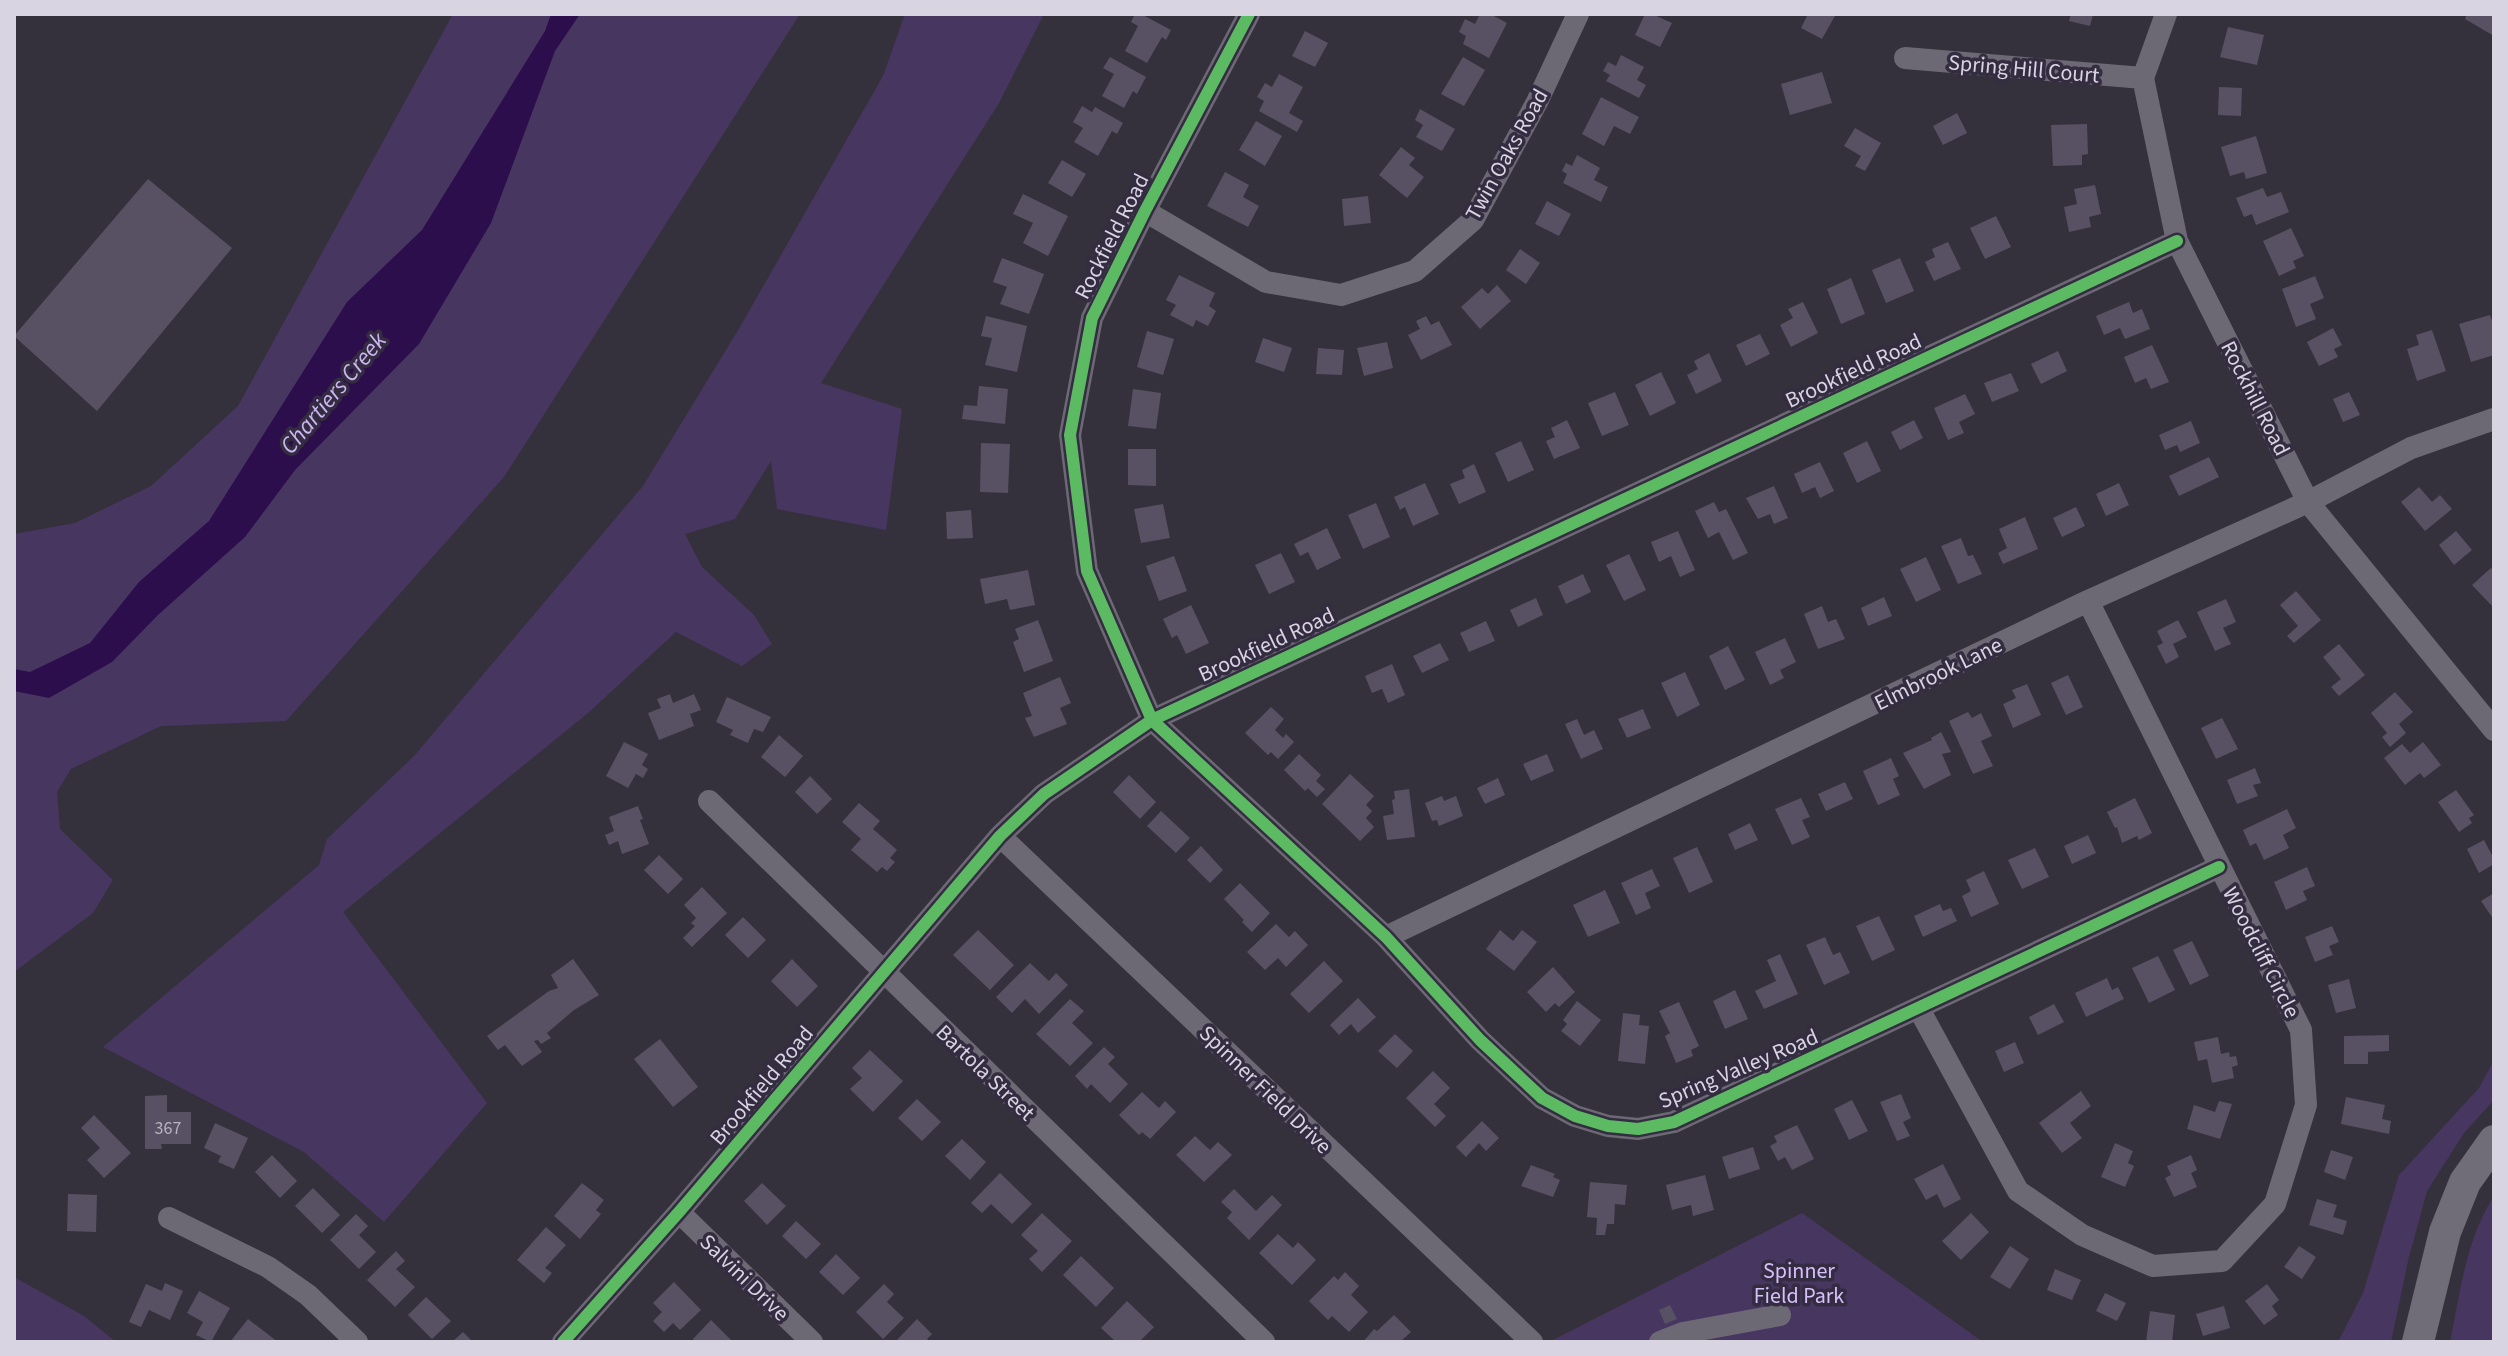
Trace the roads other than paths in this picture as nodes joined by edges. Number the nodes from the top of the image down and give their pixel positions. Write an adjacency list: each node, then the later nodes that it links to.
1 (1249, 14): 6 (street, Rockfield Road)
2 (1578, 14): 6 (street, Twin Oaks Road)
3 (2166, 14): 5 (street)
4 (1905, 58): 5 (street, Spring Hill Court)
5 (2143, 78): 7 (street, Rockhill Road)
6 (1145, 211): 11 (street, Rockfield Road)
7 (2177, 241): 9 (street, Rockhill Road); 11 (street, Brookfield Road)
8 (2494, 419): 9 (street, Elmbrook Lane)
9 (2308, 502): 10 (street, Elmbrook Lane); 12 (street, Rockhill Road)
10 (2088, 601): 15 (street, Woodcliff Circle); 16 (street, Elmbrook Lane)
11 (1152, 720): 14 (street, Brookfield Road); 16 (street, Spring Valley Road)
12 (2494, 730)
13 (709, 801): 17 (street, Bartola Street)
14 (1000, 836): 17 (street, Brookfield Road); 27 (street, Spinner Field Drive)
15 (2219, 867): 18 (street, Spring Valley Road); 18 (street, Woodcliff Circle)
16 (1386, 937): 18 (street, Spring Valley Road)
17 (884, 972): 20 (street, Brookfield Road); 26 (street, Bartola Street)
18 (1919, 1009)
19 (2494, 1141): 29 (main road)
20 (679, 1212): 24 (street, Brookfield Road); 25 (street, Salvini Drive)
21 (169, 1218): 23 (street)
22 (1780, 1315): 28 (street)
23 (357, 1342)
24 (563, 1342)
25 (812, 1342)
26 (1264, 1342)
27 (1532, 1342)
28 (1660, 1342)
29 (2418, 1342)

